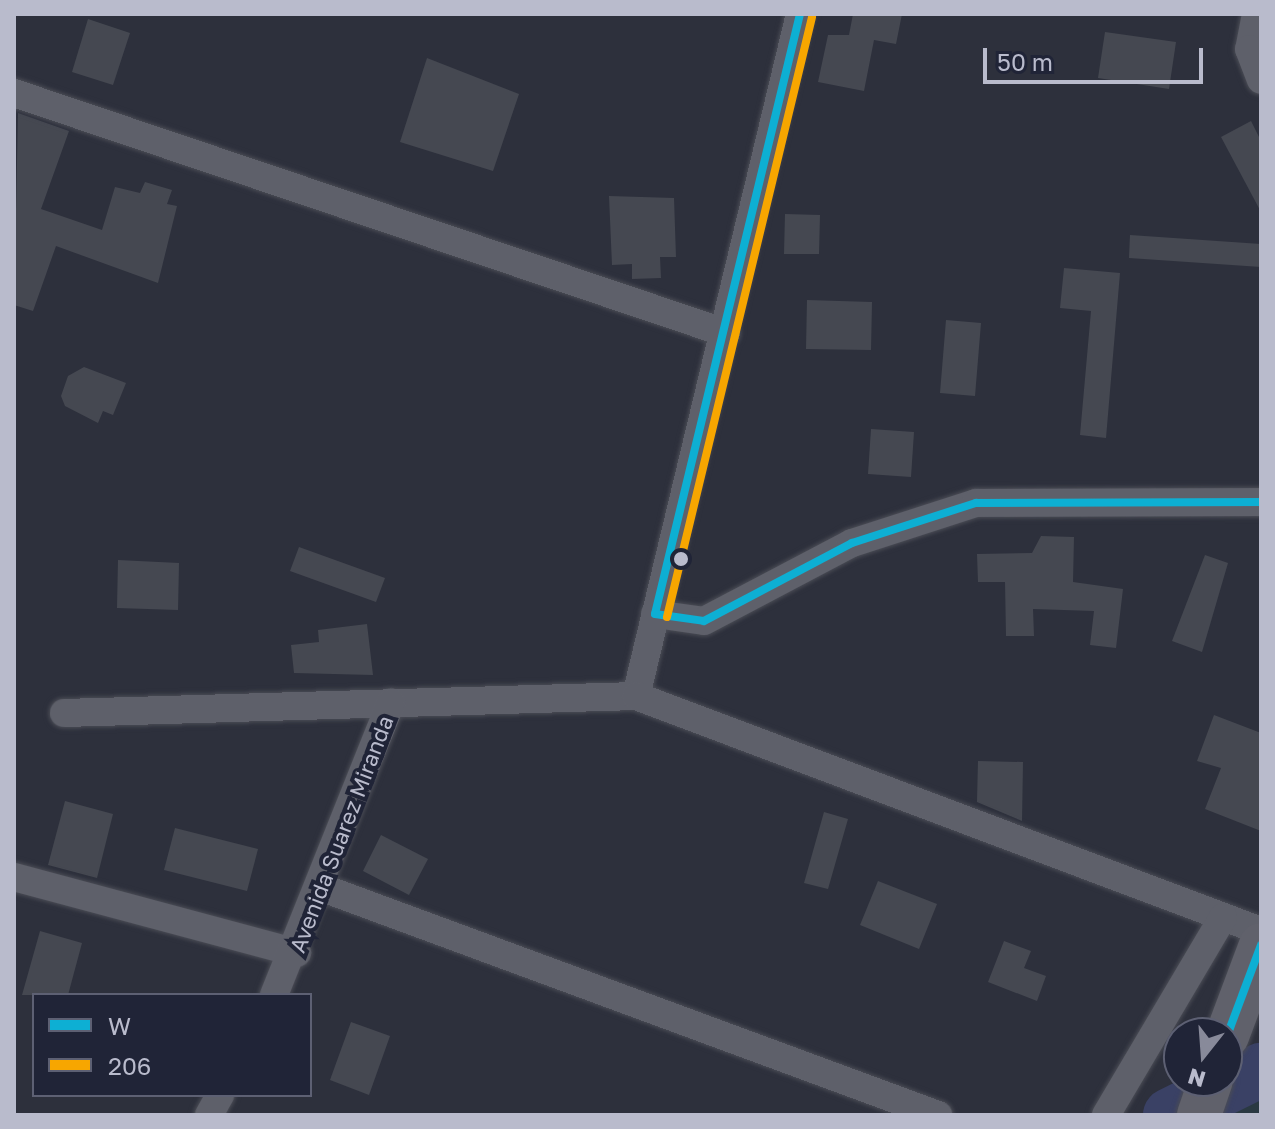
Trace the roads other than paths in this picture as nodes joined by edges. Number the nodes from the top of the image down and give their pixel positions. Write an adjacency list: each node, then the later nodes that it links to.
1 (800, 14): 5 (street)
2 (1256, 14): 3 (street)
3 (1261, 80)
4 (14, 93): 5 (street)
5 (726, 333): 7 (street)
6 (1261, 502): 7 (street)
7 (655, 614): 8 (street)
8 (636, 696): 9 (street, Avenida Suarez Miranda); 13 (street)
9 (391, 703): 10 (street); 12 (street, Avenida Suarez Miranda)
10 (64, 713)
11 (14, 877): 16 (street)
12 (320, 887): 16 (street, Avenida Suarez Miranda); 21 (street)
13 (1223, 917): 14 (street); 22 (street)
14 (1261, 931)
15 (1261, 945): 18 (main road)
16 (297, 953): 17 (street, Avenida Suarez Miranda)
17 (275, 993)
18 (1234, 1017)
19 (219, 1097): 20 (street)
20 (209, 1115)
21 (938, 1115)
22 (1106, 1115)

